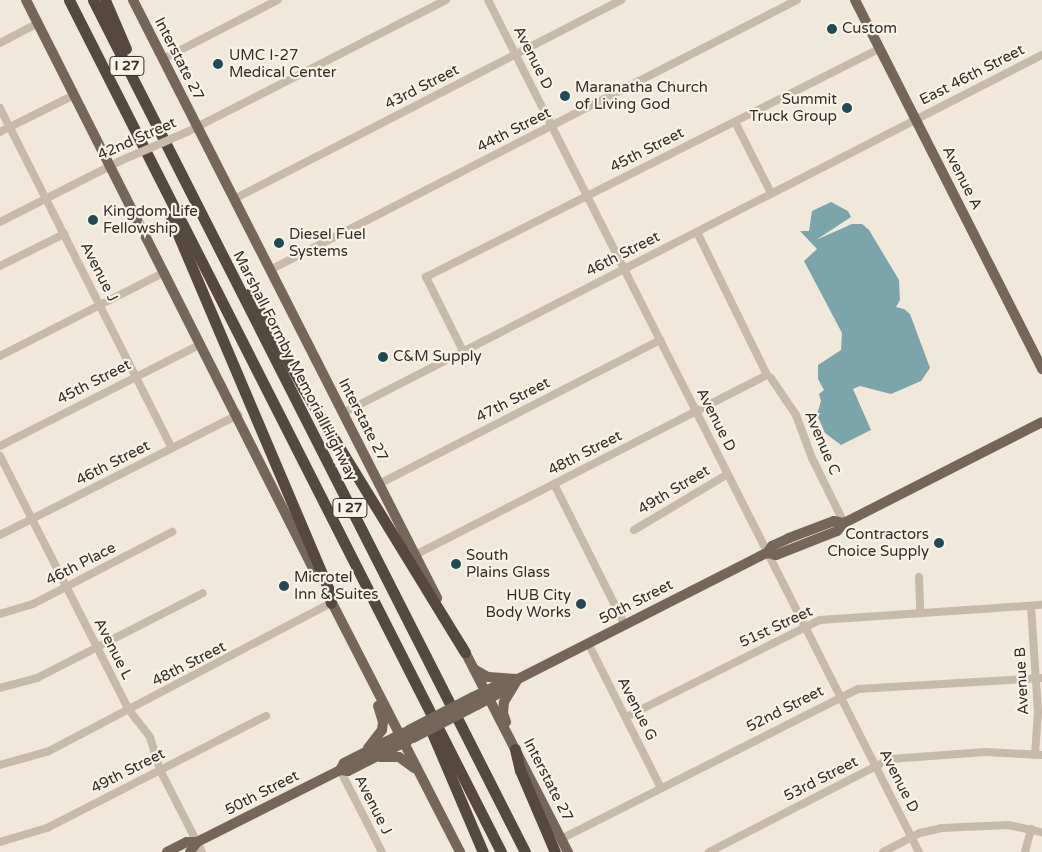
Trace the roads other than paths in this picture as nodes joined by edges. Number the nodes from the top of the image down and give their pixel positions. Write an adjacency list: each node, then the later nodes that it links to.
1 (26, 0): 13 (main road)
2 (65, 0): 15 (highway)
3 (69, 0): 15 (highway, I 27)
4 (93, 0): 28 (highway, Marshall Formby Memorial Highway / I 27)
5 (105, 0): 28 (highway)
6 (133, 0): 19 (main road, Interstate 27)
7 (278, 0): 19 (street)
8 (446, 0): 26 (street, 42nd Street)
9 (488, 0): 17 (street, Avenue D)
10 (622, 0): 17 (street, 43rd Street)
11 (797, 0): 24 (street, 44th Street)
12 (855, 0): 16 (main road, Avenue A)
13 (38, 23): 14 (street); 20 (main road)
14 (0, 43)
15 (93, 48): 31 (highway, I 27)
16 (880, 49): 22 (main road, Avenue A); 23 (street, 45th Street)
17 (516, 55): 24 (street, Avenue D); 35 (street, 43rd Street)
18 (1042, 55): 22 (street, East 46th Street)
19 (163, 59): 26 (main road, Interstate 27)
20 (74, 94): 25 (street); 30 (main road)
21 (0, 108): 25 (street, Avenue J)
22 (916, 121): 32 (street, 46th Street); 48 (main road, Avenue A)
23 (735, 122): 32 (street); 33 (street, 45th Street)
24 (552, 126): 33 (street, Avenue D); 41 (street, 44th Street)
25 (10, 127): 27 (street); 34 (street, Avenue J)
26 (197, 127): 30 (street, 42nd Street, bridge); 35 (main road, Interstate 27)
27 (0, 132)
28 (160, 132): 29 (highway, Marshall Formby Memorial Highway / I 27)
29 (176, 163): 81 (highway); 115 (highway, Marshall Formby Memorial Highway / I 27)
30 (115, 164): 34 (street, 42nd Street); 42 (main road)
31 (155, 172): 71 (highway); 78 (highway, I 27)
32 (772, 194): 37 (street, 46th Street)
33 (587, 196): 40 (street, Avenue D); 46 (street, 45th Street)
34 (46, 198): 36 (street, 42nd Street); 38 (street, Avenue J)
35 (234, 198): 41 (main road, Interstate 27)
36 (0, 222)
37 (697, 232): 40 (street, 46th Street); 49 (street, Avenue C)
38 (64, 234): 39 (street); 43 (street, Avenue J)
39 (0, 266)
40 (623, 269): 44 (street, Avenue D); 46 (street, 46th Street)
41 (270, 270): 52 (main road, Interstate 27)
42 (165, 272): 43 (street); 45 (main road)
43 (100, 305): 47 (street); 50 (street, Avenue J)
44 (660, 340): 51 (street, Avenue D); 59 (street, 47th Street)
45 (201, 344): 50 (street, 45th Street); 53 (main road)
46 (464, 351): 52 (street, 46th Street)
47 (0, 356)
48 (1042, 369)
49 (769, 376): 51 (street, 48th Street); 62 (street, Avenue C)
50 (136, 377): 55 (street, 45th Street); 56 (street, Avenue J)
51 (696, 412): 58 (street, Avenue D); 60 (street, 48th Street)
52 (343, 413): 59 (main road, Interstate 27)
53 (238, 415): 56 (street, 46th Street); 71 (main road)
54 (1042, 422): 62 (main road, 50th Street)
55 (0, 446)
56 (172, 448): 61 (street, 46th Street)
57 (0, 456): 61 (street, Avenue L)
58 (728, 474): 63 (street, 49th Street); 66 (street, Avenue D)
59 (379, 484): 67 (main road, Interstate 27)
60 (554, 484): 67 (street, 48th Street); 76 (street)
61 (32, 519): 65 (street, 46th Street); 69 (street, Avenue L)
62 (844, 523): 66 (main road, 50th Street)
63 (634, 530)
64 (172, 532): 69 (street, 46th Place)
65 (0, 535)
66 (767, 553): 76 (main road, 50th Street); 77 (street, Avenue D)
67 (415, 555): 81 (main road, Interstate 27)
68 (919, 577): 74 (street)
69 (66, 587): 75 (street, 46th Place); 80 (street, Avenue L)
70 (203, 593): 80 (street)
71 (331, 603): 83 (main road); 89 (street, 48th Street)
72 (1042, 605): 73 (street, 51st Street)
73 (1032, 606): 74 (street, 51st Street); 84 (street, Avenue B)
74 (920, 612): 77 (street, 51st Street)
75 (0, 614)
76 (625, 625): 79 (main road, 50th Street)
77 (805, 626): 88 (street, Avenue D); 91 (street, 51st Street)
78 (394, 640): 113 (highway); 114 (highway, I 27)
79 (588, 643): 85 (main road, 50th Street); 91 (street, Avenue G)
80 (97, 648): 86 (street); 89 (street, Avenue L)
81 (465, 652): 82 (main road, Interstate 27)
82 (473, 668): 85 (main road); 87 (main road, Interstate 27)
83 (368, 676): 92 (main road); 95 (main road)
84 (1039, 678): 88 (street, 52nd Street); 94 (street, Avenue B)
85 (515, 681): 87 (main road, 50th Street); 93 (main road)
86 (0, 688)
87 (487, 695): 92 (main road, 50th Street, bridge); 93 (main road, Interstate 27)
88 (841, 696): 98 (street, Avenue D); 102 (street, 52nd Street)
89 (129, 710): 97 (street, 48th Street); 99 (street, Avenue L)
90 (266, 716): 99 (street, 49th Street)
91 (626, 717): 102 (street, Avenue G)
92 (406, 736): 95 (main road, 50th Street); 96 (main road, 50th Street); 101 (main road)
93 (514, 746): 106 (main road, Interstate 27); 116 (highway)
94 (1038, 755): 98 (street, 53rd Street)
95 (358, 756): 100 (main road, 50th Street)
96 (374, 758): 100 (main road, 50th Street); 101 (main road)
97 (0, 765)
98 (876, 766): 105 (street, Avenue D); 118 (street, 53rd Street)
99 (160, 770): 107 (street, 49th Street); 108 (street, Avenue L)
100 (340, 770): 108 (main road, 50th Street); 111 (street, Avenue J)
101 (420, 776): 112 (main road)
102 (661, 788): 106 (street, 52nd Street)
103 (1031, 829): 104 (street); 105 (street); 121 (street)
104 (1042, 832)
105 (912, 837): 119 (street); 120 (street, Avenue D)
106 (561, 839): 117 (main road, Interstate 27)
107 (0, 842)
108 (200, 847): 109 (main road, 50th Street); 110 (main road, 50th Street)
109 (167, 852)
110 (190, 852)
111 (382, 852)
112 (460, 852)
113 (483, 852)
114 (501, 852)
115 (525, 852)
116 (555, 852)
117 (568, 852)
118 (709, 852)
119 (883, 852)
120 (919, 852)
121 (1025, 852)

